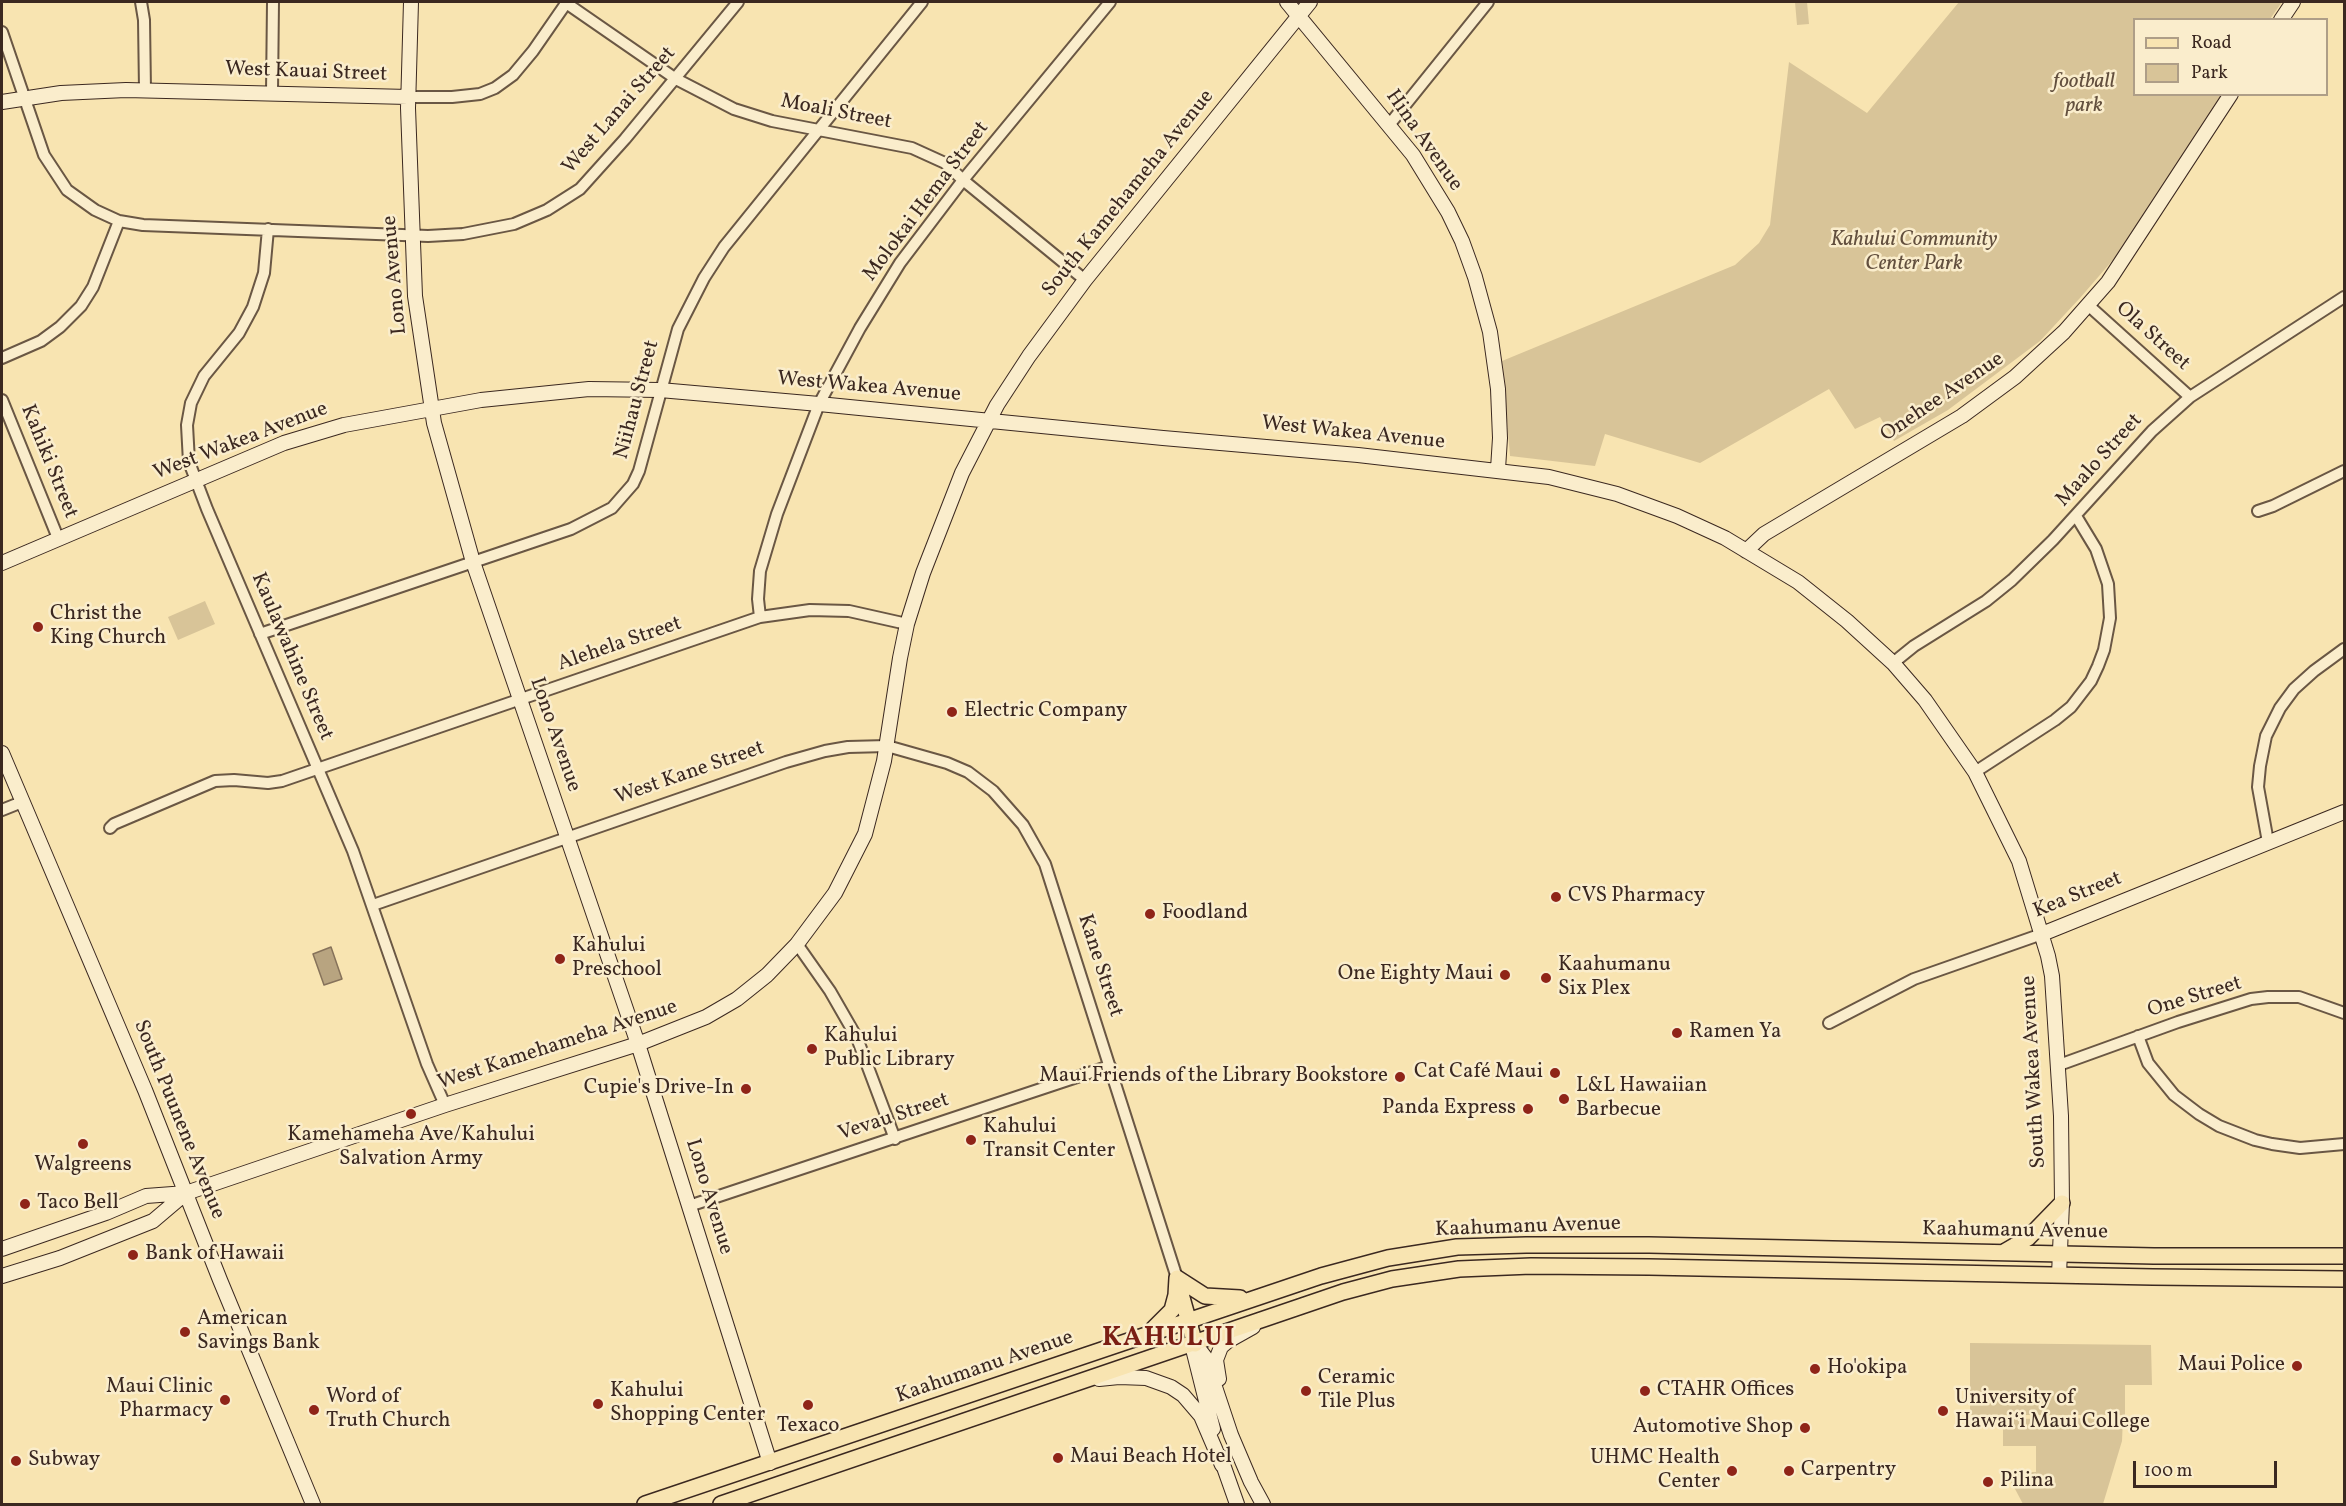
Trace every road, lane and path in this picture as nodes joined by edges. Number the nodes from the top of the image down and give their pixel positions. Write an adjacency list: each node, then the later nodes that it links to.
1 (141, 2): 16 (street)
2 (273, 2): 17 (street)
3 (411, 2): 19 (street, Lono Avenue)
4 (566, 2): 15 (street, Moali Street); 19 (street, West Kauai Street)
5 (738, 2): 15 (street, West Lanai Street)
6 (922, 2): 23 (street, Niihau Street)
7 (1110, 2): 24 (street, Molokai Hema Street)
8 (1287, 2): 12 (street, Hina Avenue)
9 (1310, 2): 12 (street, South Kamehameha Avenue)
10 (1488, 2): 22 (street)
11 (2293, 2): 13 (street)
12 (1298, 16): 22 (street, Hina Avenue); 28 (street, South Kamehameha Avenue)
13 (2282, 18)
14 (2, 32): 20 (street, West Lanai Street)
15 (676, 79): 23 (street, Moali Street); 27 (street, West Lanai Street)
16 (145, 90): 17 (street, West Kauai Street); 20 (street, West Kauai Street)
17 (272, 92): 19 (street, West Kauai Street)
18 (2230, 96): 30 (street, Onehee Avenue)
19 (408, 97): 27 (street, Lono Avenue)
20 (24, 98): 21 (street, West Kauai Street); 25 (street, West Lanai Street)
21 (2, 102)
22 (1389, 125): 38 (street, Hina Avenue)
23 (819, 129): 24 (street, Moali Street); 32 (street, Niihau Street)
24 (963, 180): 28 (street, Moali Street); 35 (street, Molokai Hema Street)
25 (119, 221): 26 (street, West Lanai Street); 31 (street)
26 (268, 229): 27 (street, West Lanai Street); 40 (street, Kaulawahine Street)
27 (412, 234): 36 (street, Lono Avenue)
28 (1085, 280): 37 (street, South Kamehameha Avenue)
29 (2344, 297): 33 (street, Maalo Street)
30 (2088, 305): 33 (street, Ola Street); 44 (street, Onehee Avenue)
31 (2, 358)
32 (660, 390): 35 (street, West Wakea Avenue); 36 (street, West Wakea Avenue); 45 (street, Niihau Street)
33 (2190, 397): 42 (street, Maalo Street)
34 (2, 400): 43 (street, Kahiki Street)
35 (819, 404): 37 (street, West Wakea Avenue); 47 (street, Molokai Hema Street)
36 (431, 408): 40 (street, West Wakea Avenue); 45 (street, Lono Avenue)
37 (990, 420): 38 (street, West Wakea Avenue); 48 (street, West Kamehameha Avenue)
38 (1498, 469): 44 (street, West Wakea Avenue)
39 (2344, 471): 41 (street)
40 (195, 480): 43 (street, West Wakea Avenue); 49 (street, Kaulawahine Street)
41 (2258, 511)
42 (2076, 516): 51 (street, Maalo Street); 56 (street)
43 (58, 538): 46 (street, West Wakea Avenue)
44 (1746, 551): 51 (street, South Wakea Avenue)
45 (473, 562): 49 (street, Niihau Street); 52 (street, Lono Avenue)
46 (2, 563)
47 (760, 616): 48 (street, Alehela Street); 52 (street, Alehela Street)
48 (908, 624): 53 (street, West Kamehameha Avenue)
49 (260, 634): 55 (street, Kaulawahine Street)
50 (2344, 649): 62 (street)
51 (1893, 663): 56 (street, South Wakea Avenue)
52 (520, 700): 55 (street, Alehela Street); 61 (street, Lono Avenue)
53 (887, 746): 61 (street, West Kane Street); 65 (street, West Kamehameha Avenue); 71 (street, Kane Street)
54 (2, 753): 57 (street, South Puunene Avenue)
55 (317, 769): 60 (street, Alehela Street); 63 (street, Kaulawahine Street)
56 (1975, 772): 64 (street, South Wakea Avenue)
57 (22, 802): 58 (street); 75 (street, South Puunene Avenue)
58 (2, 810)
59 (2344, 812): 62 (street, Kea Street)
60 (110, 828)
61 (567, 837): 63 (street, West Kane Street); 69 (street, Lono Avenue)
62 (2268, 842): 64 (street, Kea Street)
63 (373, 904): 72 (street, Kaulawahine Street)
64 (2042, 934): 67 (street, Kea Street); 70 (street, South Wakea Avenue)
65 (797, 944): 69 (street, West Kamehameha Avenue); 73 (street)
66 (2344, 1011): 68 (street, One Street)
67 (1829, 1023)
68 (2138, 1036): 70 (street, One Street); 74 (street)
69 (638, 1044): 72 (street, West Kamehameha Avenue); 77 (street, Lono Avenue)
70 (2059, 1065): 76 (street, South Wakea Avenue)
71 (1110, 1066): 73 (street, Vevau Street); 86 (street, Kane Street)
72 (445, 1105): 75 (street, West Kamehameha Avenue)
73 (895, 1138): 77 (street, Vevau Street)
74 (2344, 1144)
75 (186, 1193): 79 (street); 85 (street); 100 (street, South Puunene Avenue)
76 (2062, 1203): 80 (main road); 81 (street, South Wakea Avenue)
77 (689, 1206): 97 (street, Lono Avenue)
78 (1649, 1245): 80 (main road, Kaahumanu Avenue); 83 (main road); 88 (main road, Kaahumanu Avenue)
79 (2, 1249)
80 (2004, 1252): 81 (main road, Kaahumanu Avenue)
81 (2060, 1253): 82 (main road, Kaahumanu Avenue); 84 (street, South Wakea Avenue)
82 (2344, 1256)
83 (1649, 1267): 84 (main road, Kaahumanu Avenue); 90 (main road, Kaahumanu Avenue)
84 (2059, 1275): 87 (main road, Kaahumanu Avenue)
85 (2, 1276)
86 (1177, 1278): 88 (main road); 89 (main road); 91 (main road)
87 (2344, 1279)
88 (1255, 1298): 89 (main road, Kaahumanu Avenue)
89 (1189, 1320): 91 (main road, Kaahumanu Avenue); 92 (main road)
90 (1257, 1322): 92 (main road, Kaahumanu Avenue); 95 (street)
91 (1145, 1336): 94 (main road, Kaahumanu Avenue)
92 (1195, 1344): 93 (main road, Kaahumanu Avenue); 95 (street); 98 (street)
93 (1085, 1382): 96 (main road, Kaahumanu Avenue); 98 (street)
94 (974, 1394): 96 (main road); 97 (main road, Kaahumanu Avenue)
95 (1223, 1411): 104 (street)
96 (982, 1416): 99 (main road, Kaahumanu Avenue)
97 (770, 1463): 99 (main road); 101 (main road, Kaahumanu Avenue)
98 (1222, 1465): 103 (street)
99 (777, 1485): 102 (main road, Kaahumanu Avenue)
100 (313, 1504)
101 (645, 1504)
102 (721, 1504)
103 (1237, 1504)
104 (1263, 1504)

